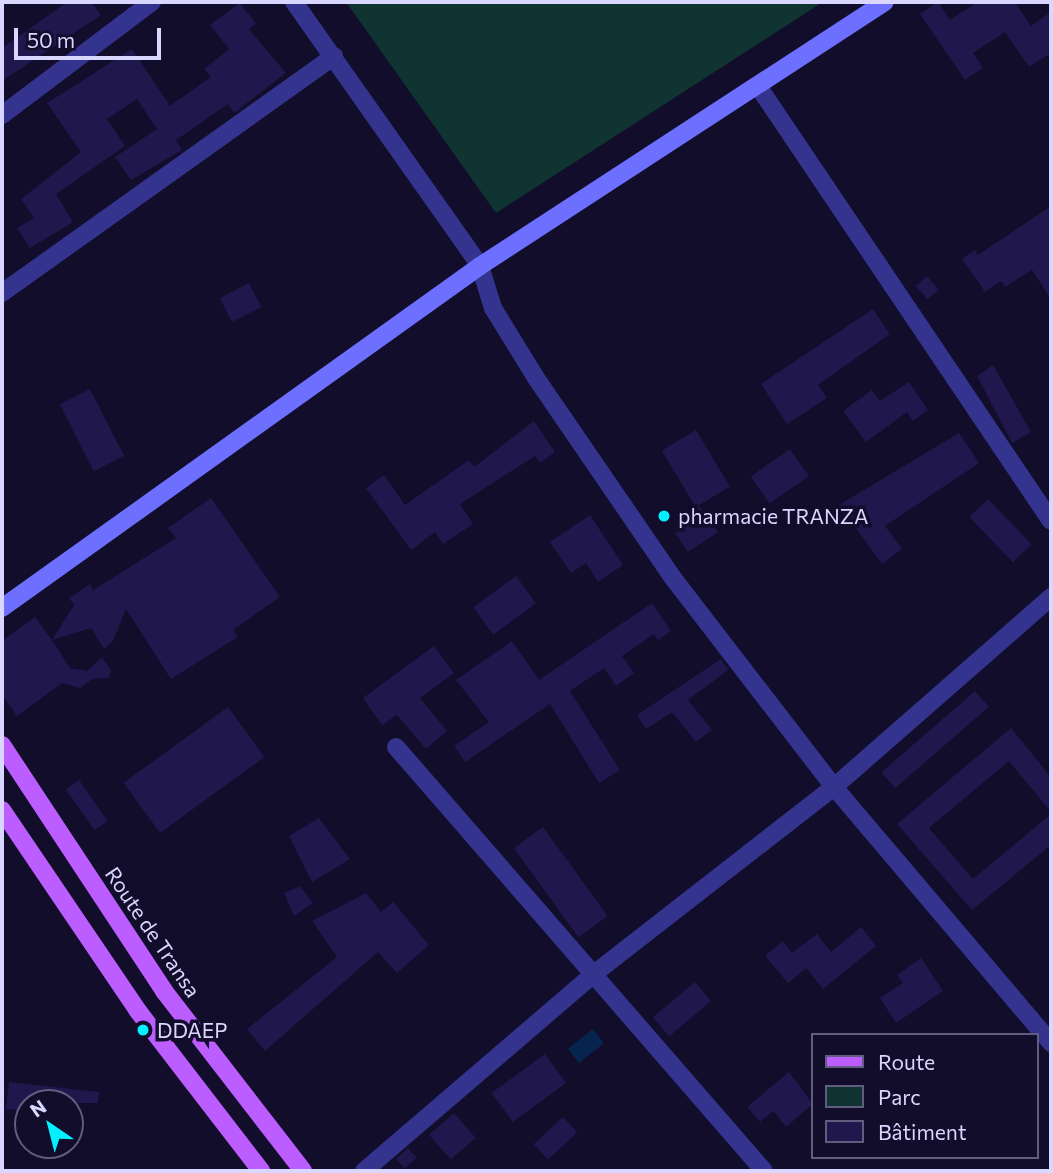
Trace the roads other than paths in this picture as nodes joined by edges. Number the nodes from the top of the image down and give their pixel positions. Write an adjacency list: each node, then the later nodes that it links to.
1 (152, 2): 6 (street)
2 (294, 2): 4 (street)
3 (885, 2): 5 (street)
4 (334, 56): 7 (street); 8 (street)
5 (758, 86): 7 (street); 9 (street)
6 (2, 115)
7 (480, 266): 11 (street); 14 (street)
8 (2, 293)
9 (1051, 521)
10 (1051, 597): 14 (street)
11 (2, 608)
12 (2, 745): 19 (main road, Route de Transa)
13 (397, 747): 16 (street)
14 (834, 787): 16 (street); 17 (street)
15 (2, 810): 18 (main road)
16 (595, 973): 20 (street); 21 (street)
17 (1051, 1043)
18 (261, 1171)
19 (303, 1171)
20 (364, 1171)
21 (764, 1171)

